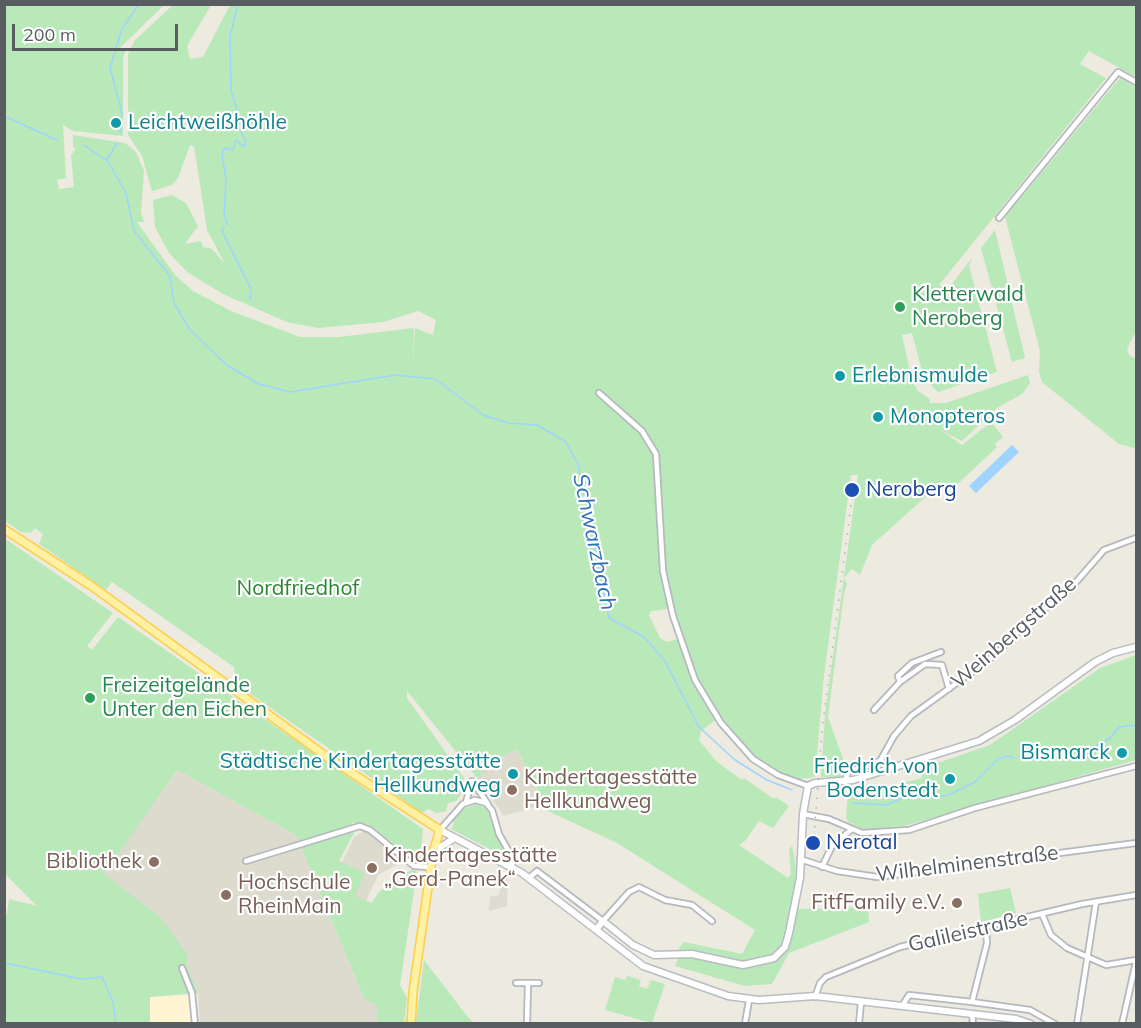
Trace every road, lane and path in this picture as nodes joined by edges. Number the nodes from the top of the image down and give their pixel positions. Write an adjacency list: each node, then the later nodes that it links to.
1 (1137, 82): 2 (street)
2 (999, 218)
3 (598, 393): 13 (street)
4 (4, 529): 18 (main road)
5 (1136, 539): 9 (street, Weinbergstraße)
6 (1137, 647): 12 (street)
7 (941, 652): 8 (street)
8 (900, 682): 9 (street); 10 (street)
9 (949, 689): 12 (street, Weinbergstraße)
10 (874, 710)
11 (1137, 766): 17 (street)
12 (845, 782): 13 (street)
13 (808, 786): 16 (street)
14 (466, 802): 15 (street); 15 (street); 18 (street)
15 (489, 806): 25 (street)
16 (803, 814): 17 (street); 22 (street)
17 (852, 829): 26 (street)
18 (440, 830): 19 (street); 21 (main road)
19 (456, 837): 21 (street); 25 (street)
20 (1137, 843): 26 (street, Wilhelminenstraße)
21 (433, 852): 24 (main road)
22 (800, 859): 26 (street, Wilhelminenstraße); 31 (street)
23 (246, 861): 24 (street)
24 (430, 867): 48 (main road)
25 (512, 867): 27 (street)
26 (822, 867)
27 (529, 878): 31 (street); 34 (street)
28 (1137, 895): 29 (street, Galileistraße)
29 (1095, 902): 30 (street, Galileistraße); 35 (street)
30 (1042, 914): 33 (street, Galileistraße); 35 (street)
31 (603, 921): 32 (street); 34 (street)
32 (712, 921)
33 (986, 928): 41 (street, Galileistraße); 44 (street)
34 (597, 930): 42 (street)
35 (1087, 957): 36 (street); 55 (street)
36 (1137, 961): 56 (street)
37 (182, 968): 47 (street)
38 (516, 983): 39 (street)
39 (528, 983): 40 (street); 49 (street)
40 (538, 983)
41 (815, 997): 42 (street); 43 (street)
42 (749, 1000): 50 (street)
43 (861, 1002): 45 (street); 51 (street)
44 (972, 1002): 45 (street); 54 (street)
45 (902, 1006): 46 (street)
46 (972, 1014): 52 (street); 53 (street)
47 (195, 1023)
48 (411, 1023)
49 (526, 1023)
50 (745, 1023)
51 (859, 1023)
52 (973, 1023)
53 (1031, 1023)
54 (1055, 1023)
55 (1077, 1023)
56 (1122, 1023)

